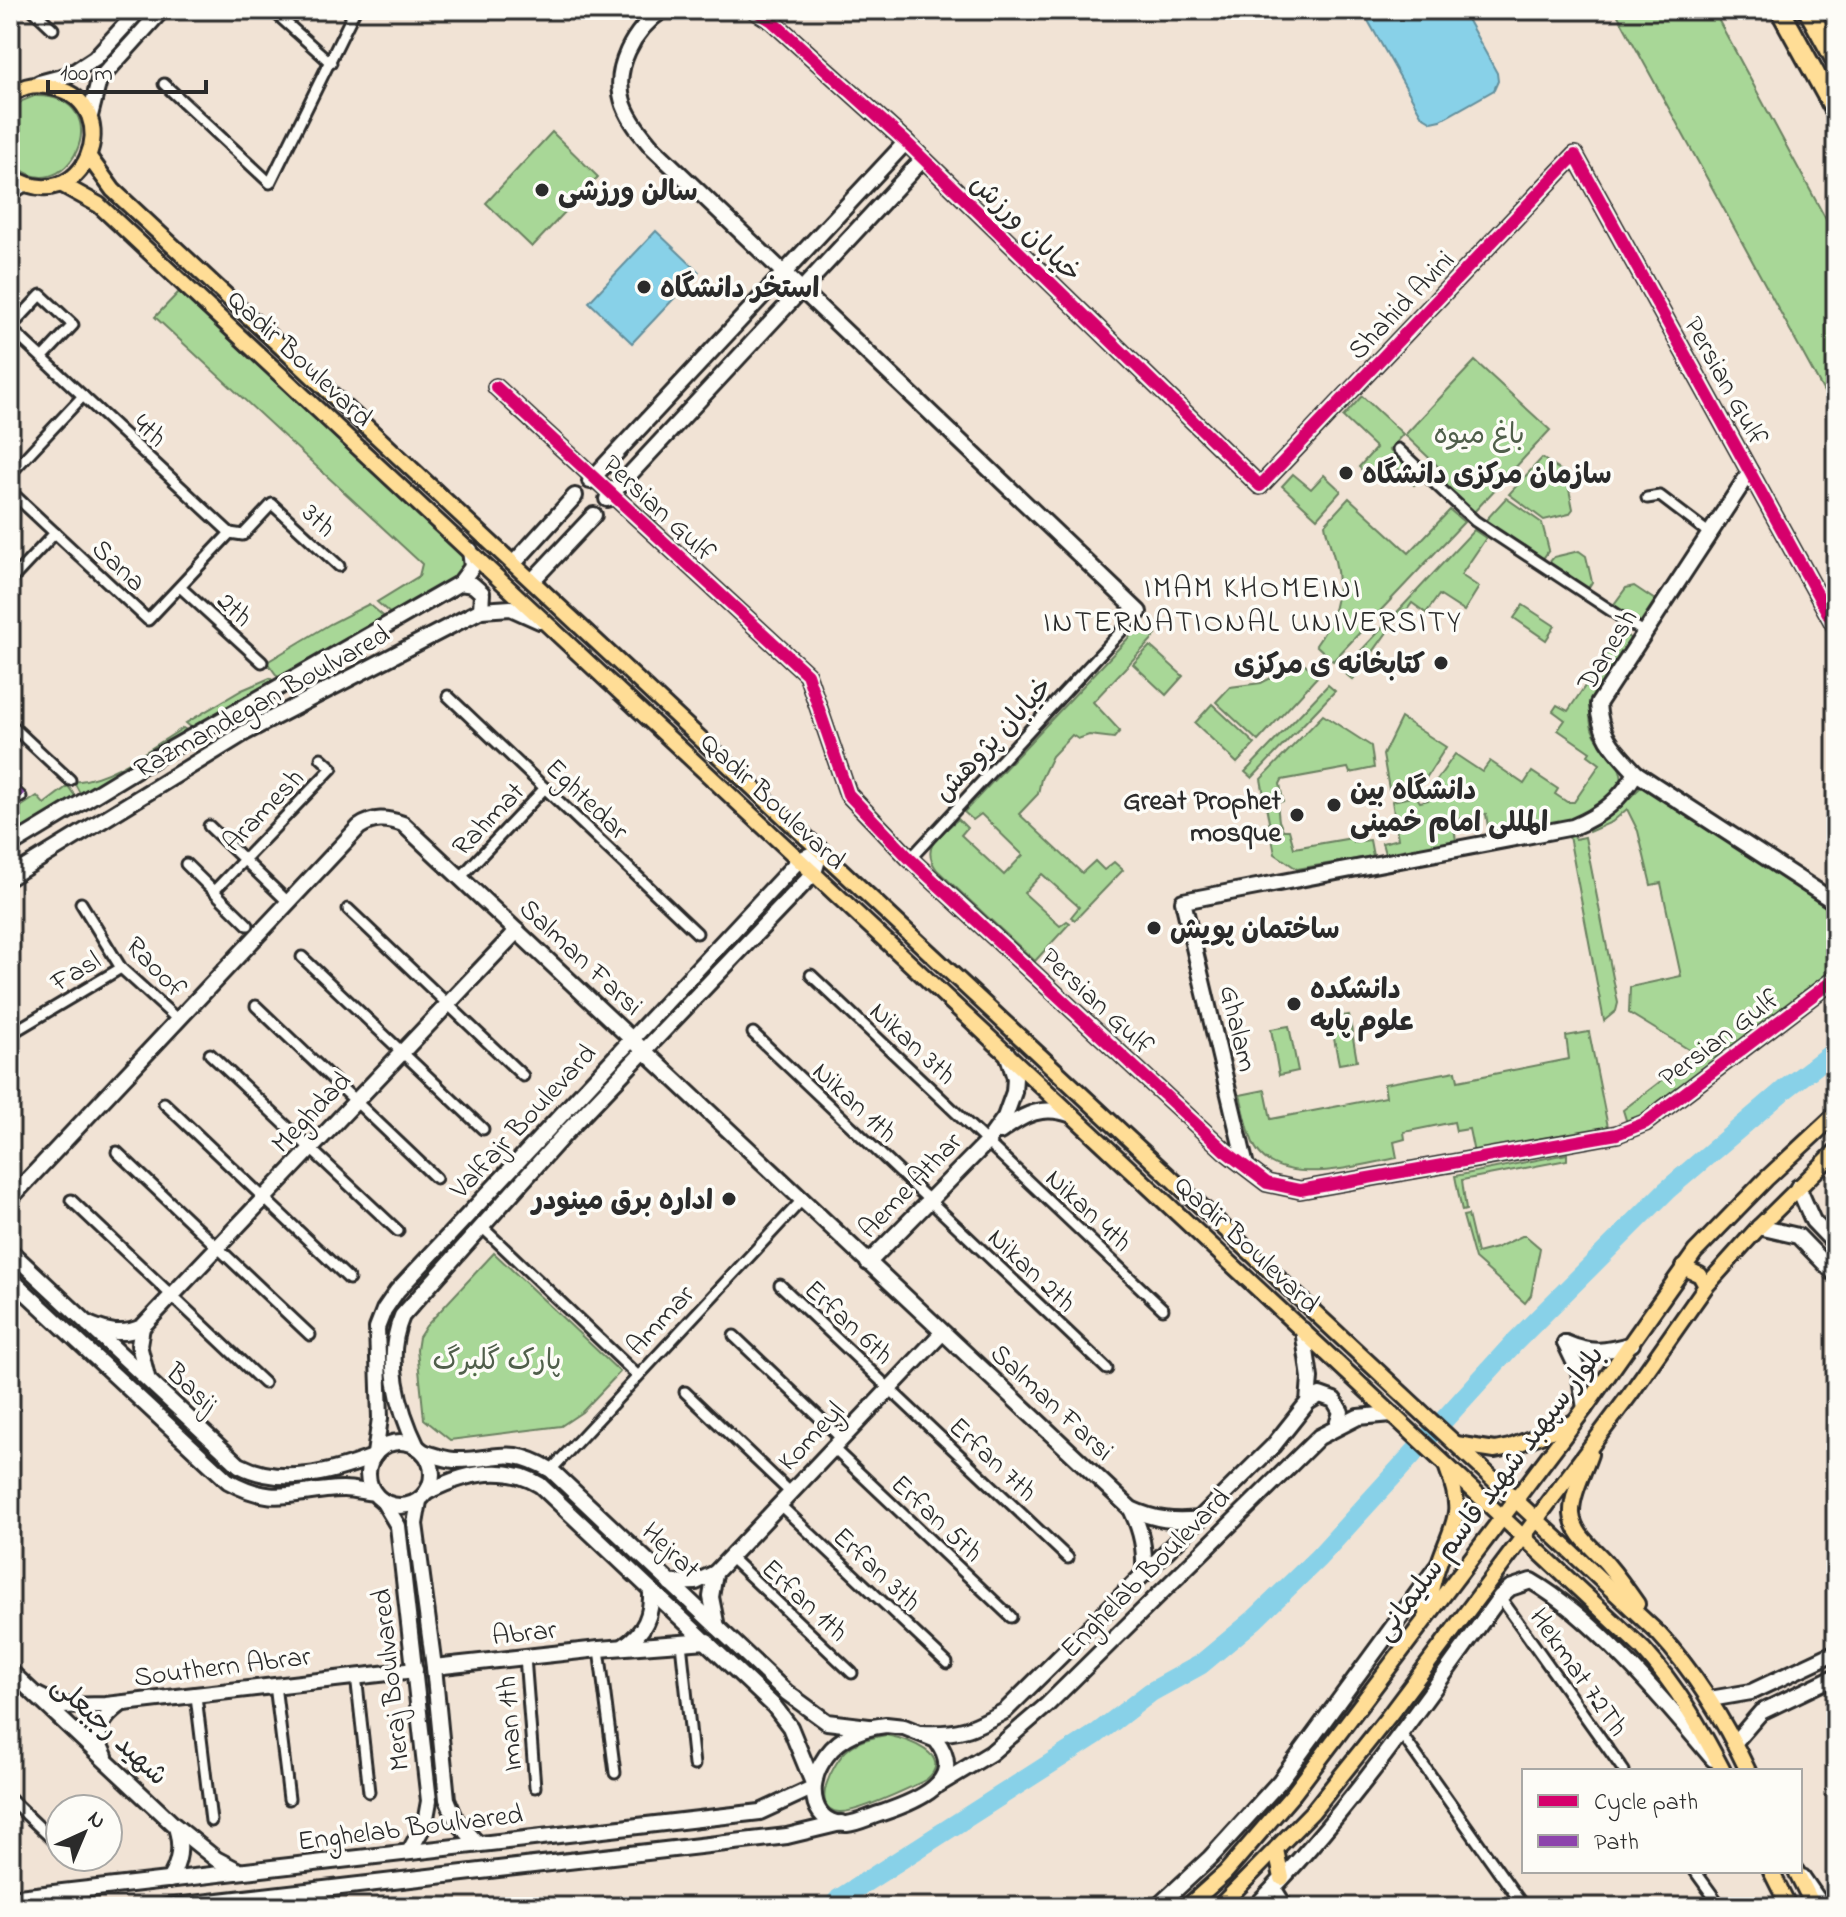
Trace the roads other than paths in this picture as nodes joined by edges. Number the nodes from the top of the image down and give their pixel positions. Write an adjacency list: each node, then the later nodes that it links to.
1 (33, 10): 10 (street)
2 (139, 10): 13 (street)
3 (162, 10): 17 (street)
4 (272, 10): 12 (street)
5 (355, 10): 12 (street)
6 (663, 10): 25 (street)
7 (754, 10): 18 (street, خیابان ورزش)
8 (1780, 10): 16 (highway)
9 (1808, 10): 11 (highway)
10 (53, 29)
11 (1836, 61)
12 (331, 63): 14 (street)
13 (39, 83): 15 (main road); 17 (main road)
14 (164, 84)
15 (13, 89)
16 (1836, 112)
17 (90, 116): 20 (main road)
18 (906, 142): 21 (street, خیابان ورزش); 25 (street)
19 (1575, 155): 33 (street, Persian Gulf); 36 (street, Shahid Avini)
20 (89, 157): 23 (main road); 27 (main road, Qadir Boulevard)
21 (923, 159): 26 (street); 36 (street, خیابان ورزش)
22 (17, 180): 23 (main road); 24 (street)
23 (61, 184): 28 (main road, Qadir Boulevard)
24 (10, 193)
25 (784, 273): 26 (street); 35 (street)
26 (802, 289): 39 (street); 54 (street)
27 (246, 314): 28 (street); 47 (main road, Qadir Boulevard)
28 (232, 329): 46 (main road, Qadir Boulevard)
29 (42, 358): 29 (street, 4th); 31 (street, 4th)
30 (496, 387): 35 (street, Persian Gulf)
31 (83, 396): 34 (street); 44 (street, 4th)
32 (1398, 449): 57 (street)
33 (1750, 472): 45 (street, Danesh); 56 (street, Persian Gulf)
34 (10, 474)
35 (592, 479): 39 (street, Persian Gulf)
36 (1260, 486)
37 (10, 491): 43 (street, Sana)
38 (575, 496): 47 (street)
39 (609, 497): 70 (street, Persian Gulf)
40 (1647, 498): 45 (street)
41 (272, 504): 44 (street, Sana); 48 (street, 3th)
42 (594, 515): 49 (street)
43 (55, 533): 50 (street); 52 (street, Sana)
44 (230, 533): 52 (street, Sana)
45 (1710, 534): 57 (street, Danesh)
46 (470, 550): 51 (street); 55 (main road, Qadir Boulevard)
47 (514, 563): 49 (main road, Qadir Boulevard)
48 (339, 566)
49 (533, 580): 69 (main road, Qadir Boulevard)
50 (10, 581)
51 (460, 583): 53 (street); 68 (street, Razmandegan Boulvared)
52 (180, 587): 58 (street, 2th)
53 (481, 610): 55 (street); 75 (street, Razmandegan Boulvared)
54 (1139, 612): 70 (street, خیابان پژوهش)
55 (546, 624): 72 (main road, Qadir Boulevard)
56 (1836, 628)
57 (1645, 633): 62 (street, Danesh)
58 (262, 662)
59 (448, 696): 65 (street, Eghtedar)
60 (10, 724): 63 (street)
61 (321, 758): 71 (street, Aramesh)
62 (1636, 773): 80 (street, Danesh); 109 (street, Ghalam)
63 (70, 780)
64 (10, 787): 66 (street)
65 (545, 788): 76 (street, Rahmat); 84 (street, Eghtedar)
66 (21, 797)
67 (209, 826): 71 (street)
68 (10, 846)
69 (821, 850): 72 (street); 74 (street); 156 (main road, Qadir Boulevard)
70 (910, 859): 109 (street, Persian Gulf)
71 (244, 860): 77 (street, Aramesh); 78 (street)
72 (799, 860): 74 (main road, Qadir Boulevard); 94 (street, Valfajr Boulevard)
73 (186, 864): 77 (street)
74 (814, 873): 96 (street, Valfajr Boulevard); 97 (main road, Qadir Boulevard)
75 (10, 877)
76 (460, 878): 78 (street, Salman Farsi); 83 (street, Salman Farsi)
77 (214, 891): 82 (street)
78 (288, 902): 91 (street, Salman Farsi)
79 (81, 903): 86 (street, Raoof)
80 (1836, 903)
81 (348, 909): 89 (street)
82 (248, 925)
83 (517, 931): 89 (street, Meghdad); 94 (street, Salman Farsi)
84 (697, 933)
85 (302, 957): 95 (street)
86 (121, 968): 91 (street, Raoof); 93 (street, Fasl)
87 (811, 975): 105 (street, Nikan 3th)
88 (1836, 978): 109 (street, Persian Gulf)
89 (448, 1004): 95 (street, Meghdad); 99 (street)
90 (256, 1006): 100 (street)
91 (177, 1019): 113 (street, Salman Farsi)
92 (753, 1033): 116 (street, Nikan 1th)
93 (10, 1034)
94 (633, 1039): 96 (street, Salman Farsi); 158 (street, Valfajr Boulevard)
95 (402, 1052): 100 (street, Meghdad); 104 (street)
96 (645, 1052): 115 (street, Salman Farsi); 118 (street, Valfajr Boulevard)
97 (1007, 1053): 103 (main road, Qadir Boulevard); 105 (street, Aeme Athar)
98 (210, 1054): 106 (street)
99 (523, 1076)
100 (356, 1101): 106 (street, Meghdad); 110 (street)
101 (164, 1103): 112 (street)
102 (1836, 1114): 121 (main road, بلوار سپهبد شهید قاسم سلیمانی)
103 (1073, 1115): 105 (street, Aeme Athar); 138 (main road, Qadir Boulevard)
104 (483, 1129)
105 (987, 1142): 116 (street, Aeme Athar); 135 (street, Nikan 4th)
106 (310, 1149): 112 (street, Meghdad); 120 (street)
107 (1836, 1151): 111 (main road, بلوار سپهبد شهید قاسم سلیمانی)
108 (117, 1152): 124 (street)
109 (1246, 1166)
110 (436, 1178)
111 (1798, 1187): 117 (street); 119 (main road, بلوار سپهبد شهید قاسم سلیمانی)
112 (264, 1197): 124 (street, Meghdad); 131 (street)
113 (10, 1199)
114 (71, 1200): 134 (street)
115 (802, 1200): 127 (street, Salman Farsi); 144 (street, Ammar)
116 (929, 1200): 127 (street, Aeme Athar); 143 (street, Nikan 2th)
117 (1813, 1221): 122 (street); 123 (street)
118 (482, 1227): 144 (street); 157 (street, Valfajr Boulevard)
119 (1759, 1227): 122 (street); 126 (main road, بلوار سپهبد شهید قاسم سلیمانی)
120 (398, 1231)
121 (1711, 1235): 126 (main road); 128 (main road, بلوار سپهبد شهید قاسم سلیمانی)
122 (1798, 1236): 129 (street)
123 (1836, 1245)
124 (217, 1247): 134 (street, Meghdad); 140 (street)
125 (10, 1251): 136 (street, Basij)
126 (1732, 1256): 133 (main road, بلوار سپهبد شهید قاسم سلیمانی)
127 (868, 1263): 139 (street, Salman Farsi)
128 (1683, 1267): 133 (main road); 142 (main road, بلوار سپهبد شهید قاسم سلیمانی)
129 (1836, 1275)
130 (10, 1278): 166 (street, Basij)
131 (349, 1279)
132 (780, 1285): 147 (street, Erfan 6th)
133 (1706, 1286): 154 (main road, بلوار سپهبد شهید قاسم سلیمانی)
134 (171, 1295): 137 (street, Meghdad); 146 (street)
135 (1163, 1309)
136 (88, 1324): 137 (street); 145 (street, Basij)
137 (142, 1327): 145 (street)
138 (1303, 1330): 149 (street); 151 (main road, Qadir Boulevard)
139 (942, 1333): 147 (street, Komeyl); 169 (street, Salman Farsi)
140 (310, 1335)
141 (734, 1336): 155 (street, Erfan 5th)
142 (1632, 1344): 150 (main road, بلوار سپهبد شهید قاسم سلیمانی); 150 (street)
143 (1107, 1369)
144 (637, 1375): 160 (street, Ammar)
145 (148, 1380): 158 (street, Basij)
146 (264, 1383)
147 (889, 1389): 155 (street, Komeyl); 176 (street, Erfan 7th)
148 (685, 1392): 164 (street)
149 (1308, 1402): 153 (street); 172 (street, Enghelab Boulevard)
150 (1585, 1408): 152 (main road, بلوار سپهبد شهید قاسم سلیمانی)
151 (1392, 1414): 153 (street, Enghelab Boulevard); 159 (main road, Qadir Boulevard)
152 (1574, 1422): 156 (main road); 167 (main road, بلوار سپهبد شهید قاسم سلیمانی)
153 (1337, 1425): 217 (street, Enghelab Boulevard)
154 (1594, 1440): 171 (main road, بلوار سپهبد شهید قاسم سلیمانی); 187 (main road)
155 (838, 1444): 164 (street, Komeyl); 184 (street, Erfan 5th)
156 (1456, 1444): 161 (main road, Qadir Boulevard)
157 (420, 1450): 158 (street); 160 (street, Hejrat); 165 (street)
158 (374, 1456): 166 (street)
159 (1444, 1463): 163 (main road, Qadir Boulevard); 178 (main road)
160 (551, 1470): 162 (street); 181 (street, Hejrat)
161 (1489, 1475): 163 (main road); 167 (main road, Qadir Boulevard)
162 (540, 1485): 165 (street, Hejrat); 182 (street, Hejrat)
163 (1474, 1492): 170 (main road, Qadir Boulevard)
164 (791, 1493): 168 (street, Komeyl)
165 (423, 1496): 166 (street); 195 (street, Meraj Boulvared)
166 (378, 1497): 196 (street, Meraj Boulvared)
167 (1516, 1500): 170 (main road, بلوار سپهبد شهید قاسم سلیمانی); 171 (main road, Qadir Boulevard)
168 (780, 1505): 175 (street, Komeyl); 194 (street, Erfan 3th)
169 (1131, 1509): 172 (street, Salman Farsi); 180 (street, Salman Farsi)
170 (1503, 1518): 173 (main road, Qadir Boulevard); 185 (main road, بلوار سپهبد شهید قاسم سلیمانی)
171 (1536, 1518): 173 (main road, بلوار سپهبد شهید قاسم سلیمانی); 174 (main road, Qadir Boulevard)
172 (1200, 1519): 180 (street, Enghelab Boulevard)
173 (1521, 1536): 177 (main road, Qadir Boulevard); 230 (main road, بلوار سپهبد شهید قاسم سلیمانی)
174 (1563, 1543): 177 (main road); 187 (main road, Qadir Boulevard)
175 (730, 1557): 179 (street, Komeyl); 198 (street, Erfan 1th)
176 (1068, 1558)
177 (1548, 1562): 214 (main road, Qadir Boulevard)
178 (1439, 1564): 185 (main road); 242 (street)
179 (715, 1573): 181 (street); 186 (street)
180 (1144, 1574): 207 (street, Enghelab Boulevard)
181 (670, 1583): 186 (street, Hejrat)
182 (651, 1591): 188 (street, Hejrat); 190 (street)
183 (1505, 1592): 208 (street); 212 (street, Hekmat 72Th); 213 (street)
184 (1011, 1617)
185 (1424, 1618): 243 (main road, بلوار سپهبد شهید قاسم سلیمانی)
186 (717, 1627): 206 (street, Hejrat)
187 (1659, 1634): 204 (main road)
188 (707, 1641): 189 (street, Abrar); 218 (street, Hejrat)
189 (681, 1643): 190 (street, Abrar); 211 (street)
190 (620, 1648): 191 (street, Abrar)
191 (599, 1649): 193 (street, Abrar); 216 (street)
192 (1829, 1655): 200 (street); 204 (street)
193 (525, 1657): 195 (street, Abrar); 219 (street, Iman 1th)
194 (947, 1663)
195 (434, 1667): 223 (street, Meraj Boulvared)
196 (415, 1670): 199 (street, Southern Abrar); 224 (street, Meraj Boulvared)
197 (10, 1671): 202 (street, شهید رجبعلی)
198 (852, 1673)
199 (356, 1675): 201 (street, Southern Abrar); 220 (street)
200 (1834, 1677): 209 (street)
201 (275, 1685): 203 (street, Southern Abrar); 222 (street)
202 (37, 1695): 205 (street, Southern Abrar); 210 (street, شهید رجبعلی)
203 (196, 1696): 205 (street, Southern Abrar); 225 (street)
204 (1710, 1699): 209 (main road)
205 (125, 1702): 210 (street)
206 (869, 1727): 207 (street); 218 (street)
207 (921, 1733): 217 (street)
208 (1402, 1735): 238 (street); 246 (street)
209 (1735, 1742): 215 (main road)
210 (110, 1764): 227 (street, شهید رجبعلی)
211 (694, 1765)
212 (1623, 1769)
213 (1721, 1769)
214 (1722, 1769)
215 (1747, 1769)
216 (615, 1773)
217 (938, 1785): 226 (street)
218 (812, 1786): 226 (street); 229 (street, Enghelab Boulvared)
219 (535, 1787)
220 (369, 1792)
221 (10, 1799): 228 (street)
222 (289, 1799)
223 (447, 1799): 224 (street); 229 (street, Meraj Boulvared)
224 (429, 1801): 231 (street, Meraj Boulvared)
225 (211, 1821)
226 (841, 1823): 241 (street, Enghelab Boulvared)
227 (175, 1826): 232 (street, شهید رجبعلی); 237 (street, شهید رجبعلی)
228 (44, 1831)
229 (478, 1844): 231 (street, Enghelab Boulvared)
230 (1276, 1850): 238 (main road); 244 (main road, بلوار سپهبد شهید قاسم سلیمانی)
231 (409, 1852): 232 (street, Enghelab Boulvared)
232 (239, 1871): 237 (street, Enghelab Boulvared)
233 (1696, 1873): 247 (street)
234 (1772, 1873): 248 (main road)
235 (1799, 1873): 249 (main road)
236 (1800, 1873): 250 (street)
237 (169, 1880): 239 (street, Enghelab Boulvared)
238 (1278, 1882): 240 (street); 245 (street)
239 (10, 1898)
240 (1256, 1906)
241 (166, 1907)
242 (1157, 1907)
243 (1187, 1907)
244 (1219, 1907)
245 (1288, 1907)
246 (1524, 1907)
247 (1721, 1907)
248 (1789, 1907)
249 (1814, 1907)
250 (1826, 1907)

